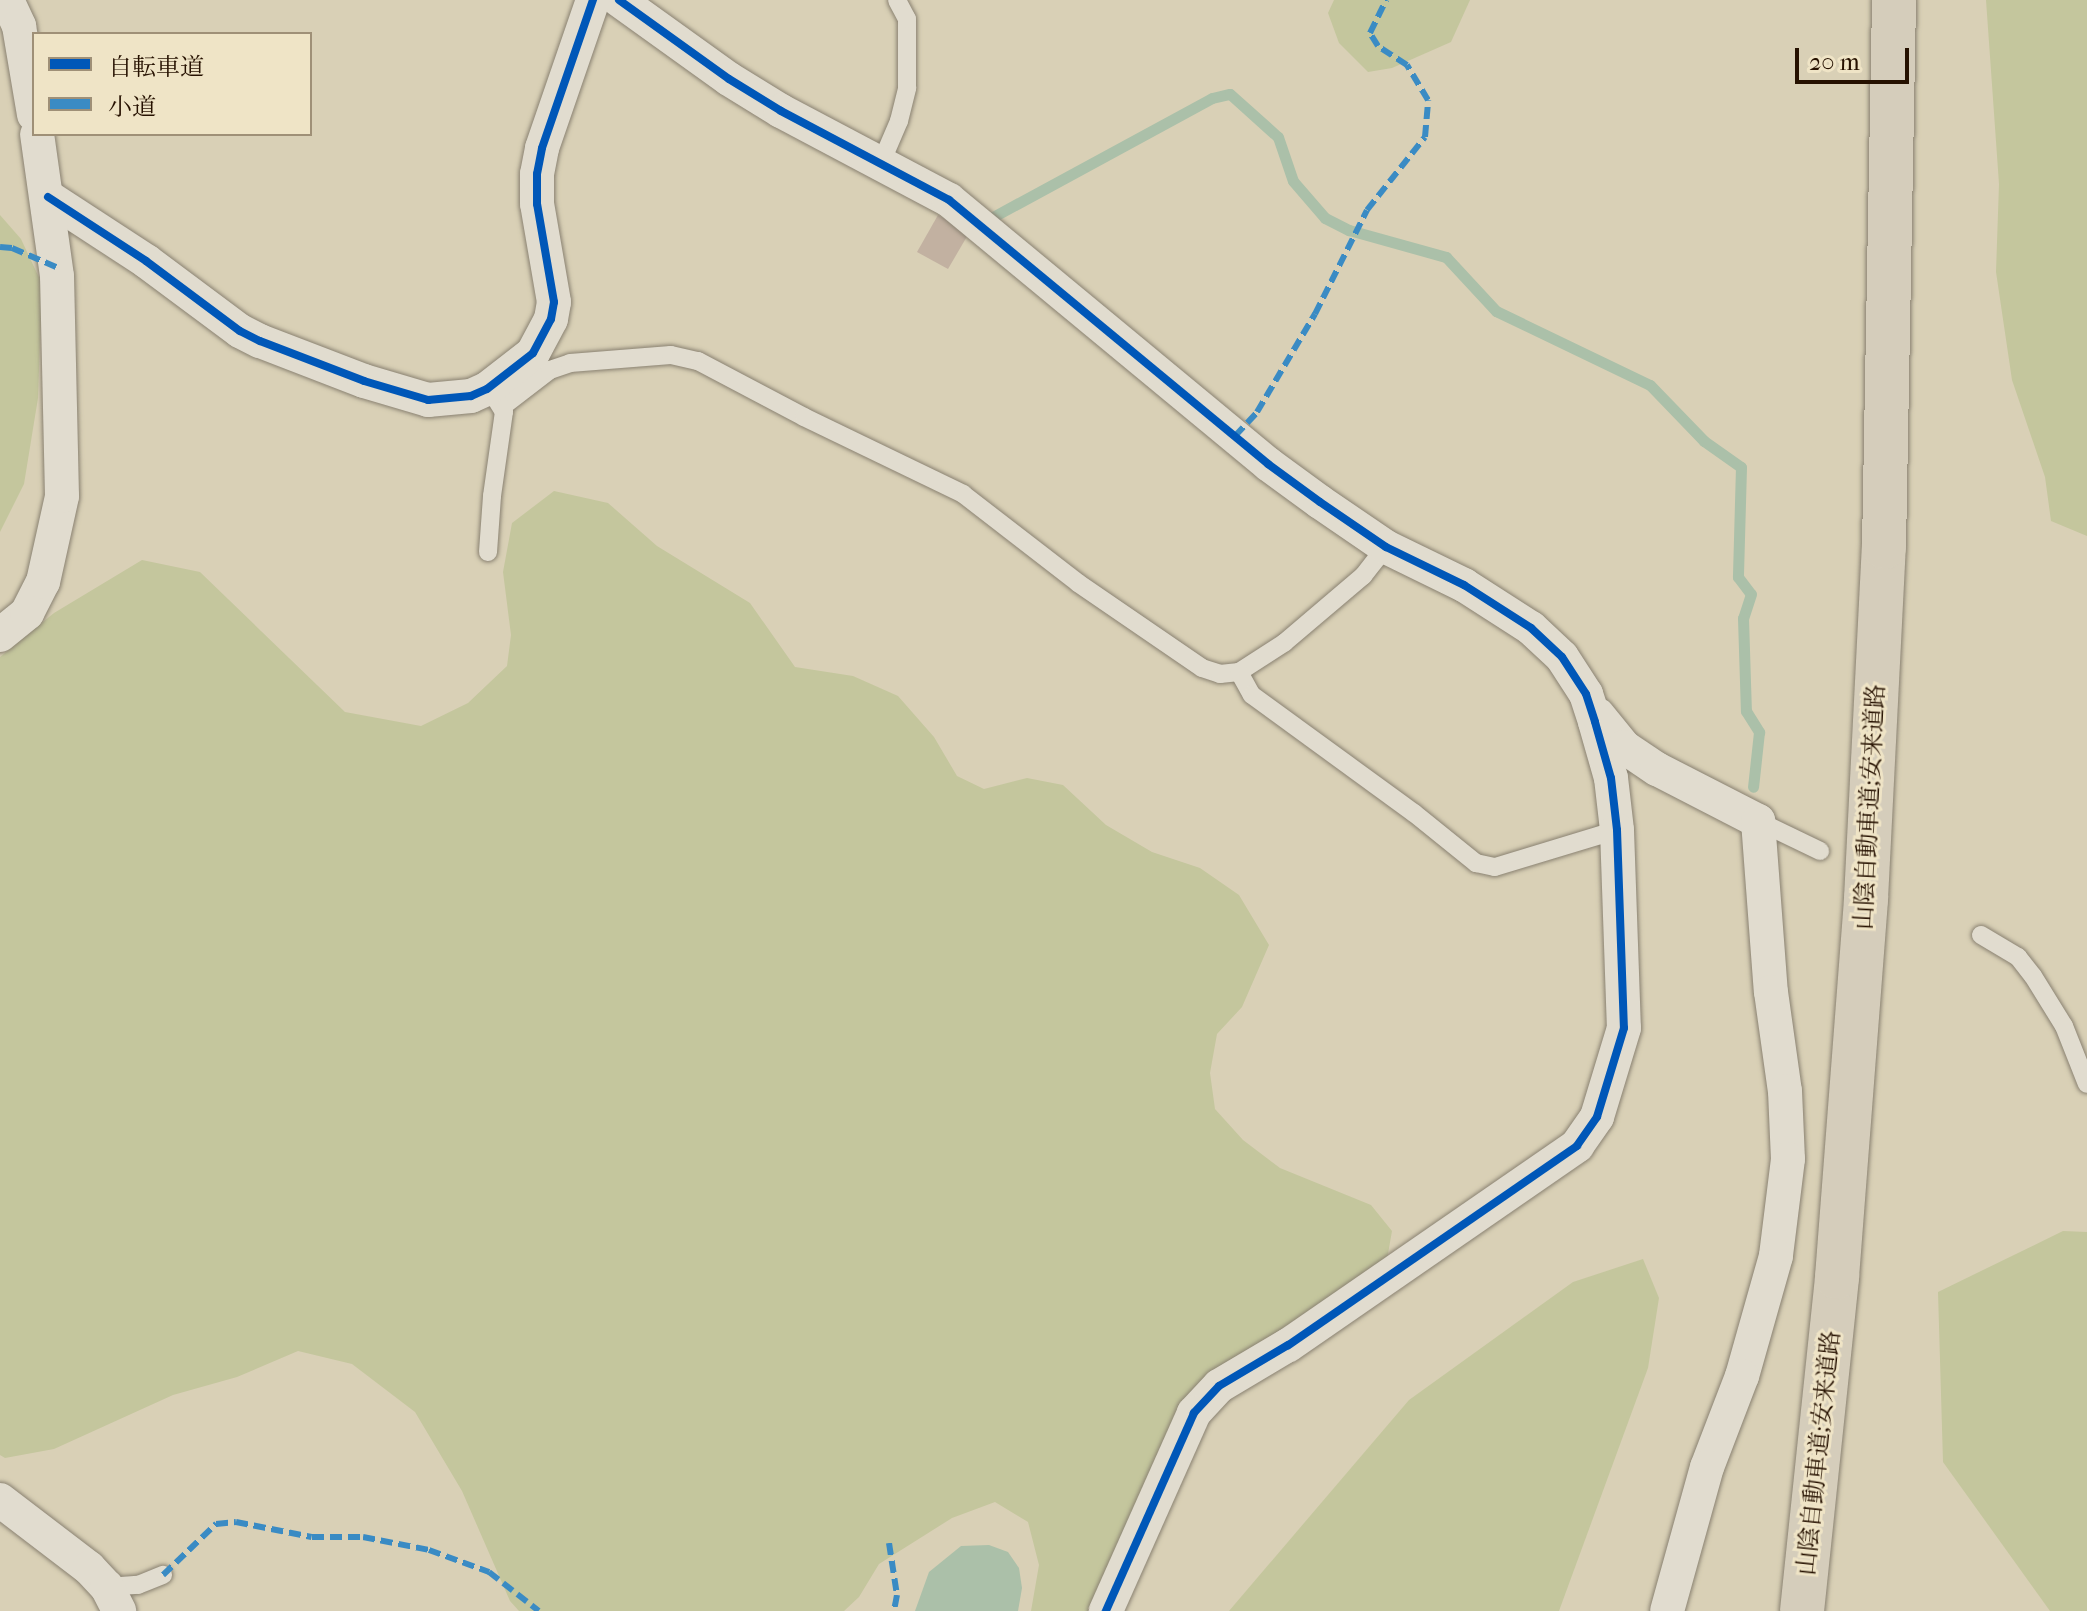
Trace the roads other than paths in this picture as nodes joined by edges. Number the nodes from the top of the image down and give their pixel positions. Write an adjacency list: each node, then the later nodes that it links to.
1 (7, 0): 6 (street)
2 (593, 0): 10 (street)
3 (619, 0): 8 (street)
4 (897, 0): 8 (lane)
5 (1894, 0): 26 (highway, 山陰自動車道;安来道路)
6 (32, 103)
7 (37, 136): 9 (street)
8 (881, 163): 11 (street)
9 (48, 197): 10 (street); 13 (street)
10 (495, 398): 12 (lane); 14 (lane)
11 (1386, 547): 14 (lane); 15 (street)
12 (488, 552)
13 (0, 635)
14 (1239, 672): 17 (lane)
15 (1586, 694): 16 (street); 17 (street)
16 (1758, 821): 18 (lane); 25 (street)
17 (1617, 830): 24 (street)
18 (1820, 851)
19 (1981, 935): 20 (lane)
20 (2087, 1084)
21 (0, 1500): 23 (street)
22 (163, 1575): 23 (lane)
23 (113, 1599)
24 (1106, 1611)
25 (1667, 1611)
26 (1802, 1611)

